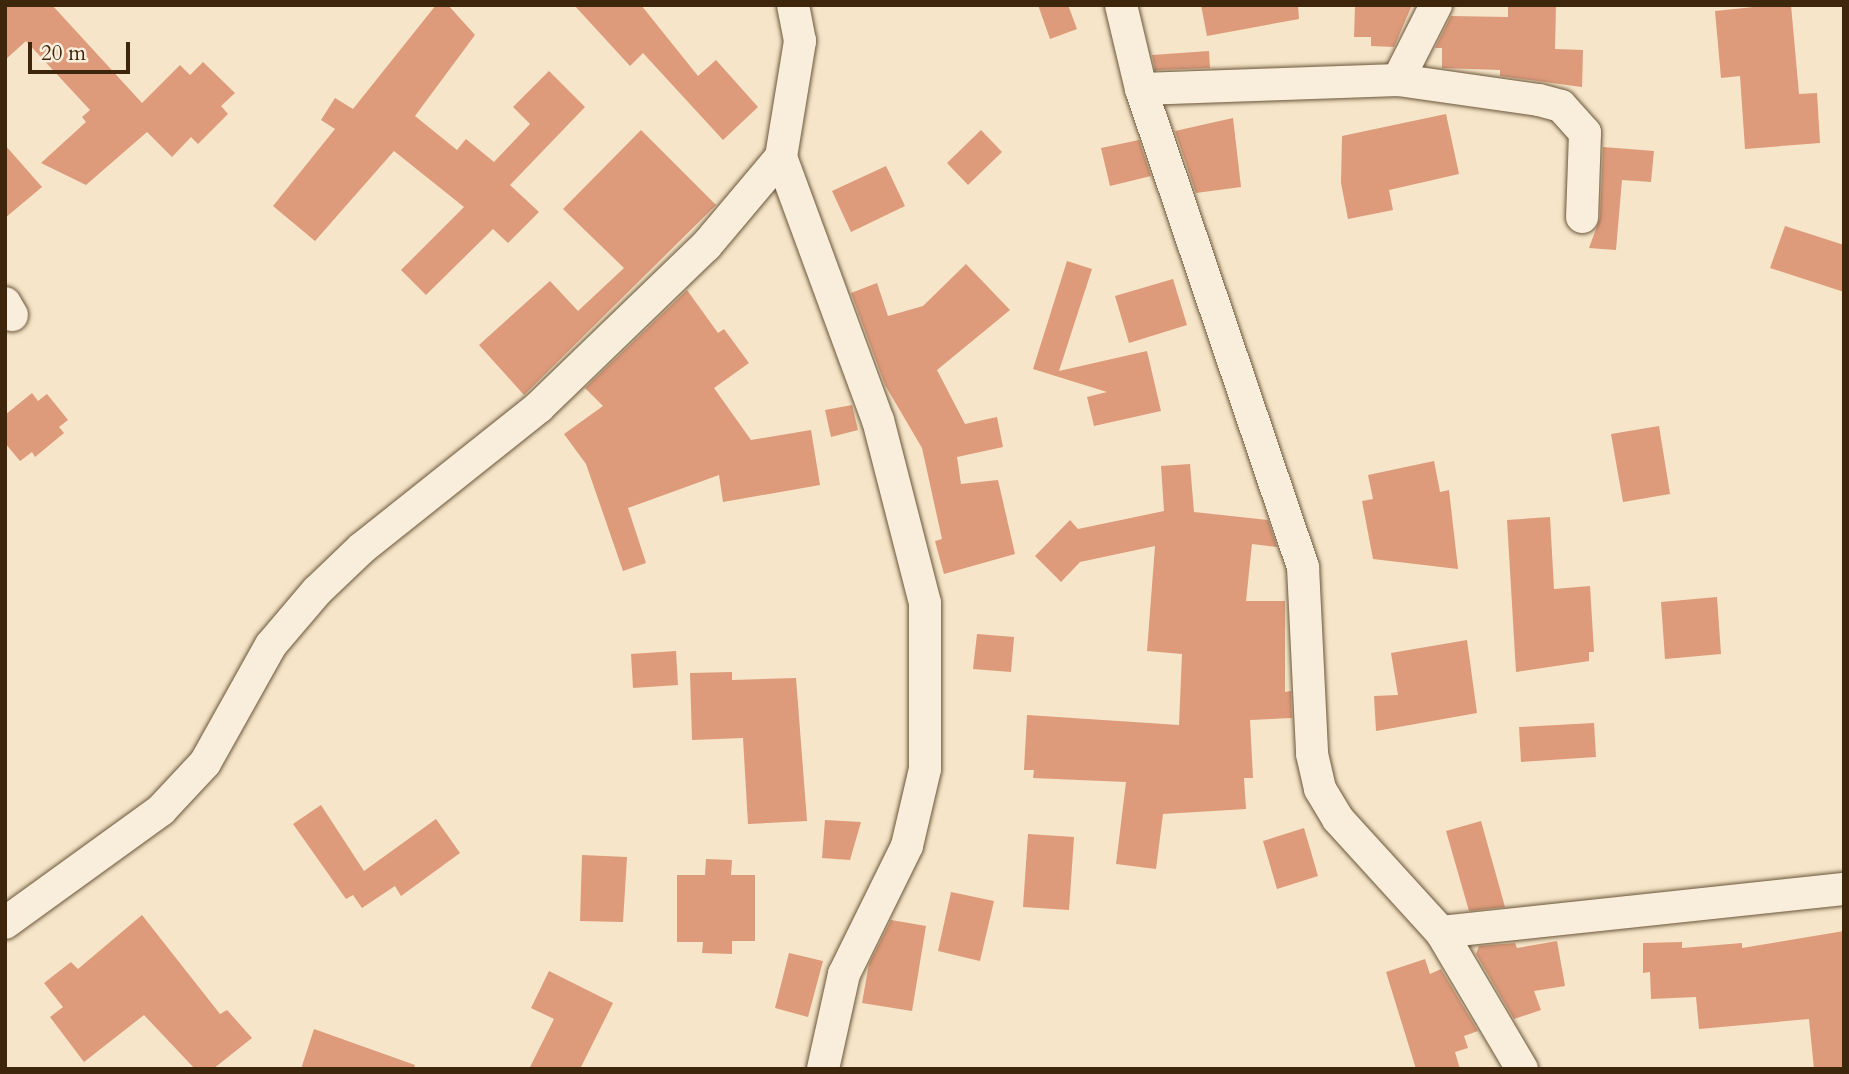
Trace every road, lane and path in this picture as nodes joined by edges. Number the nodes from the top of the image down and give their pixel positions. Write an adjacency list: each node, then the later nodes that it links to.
1 (793, 5): 6 (street)
2 (1121, 5): 5 (street)
3 (1436, 5): 4 (street)
4 (1398, 80): 5 (street); 7 (street)
5 (1141, 89): 10 (street)
6 (781, 157): 9 (street); 11 (street)
7 (1582, 217)
8 (1844, 889): 10 (street)
9 (5, 923)
10 (1441, 932): 12 (street)
11 (823, 1069)
12 (1522, 1069)

